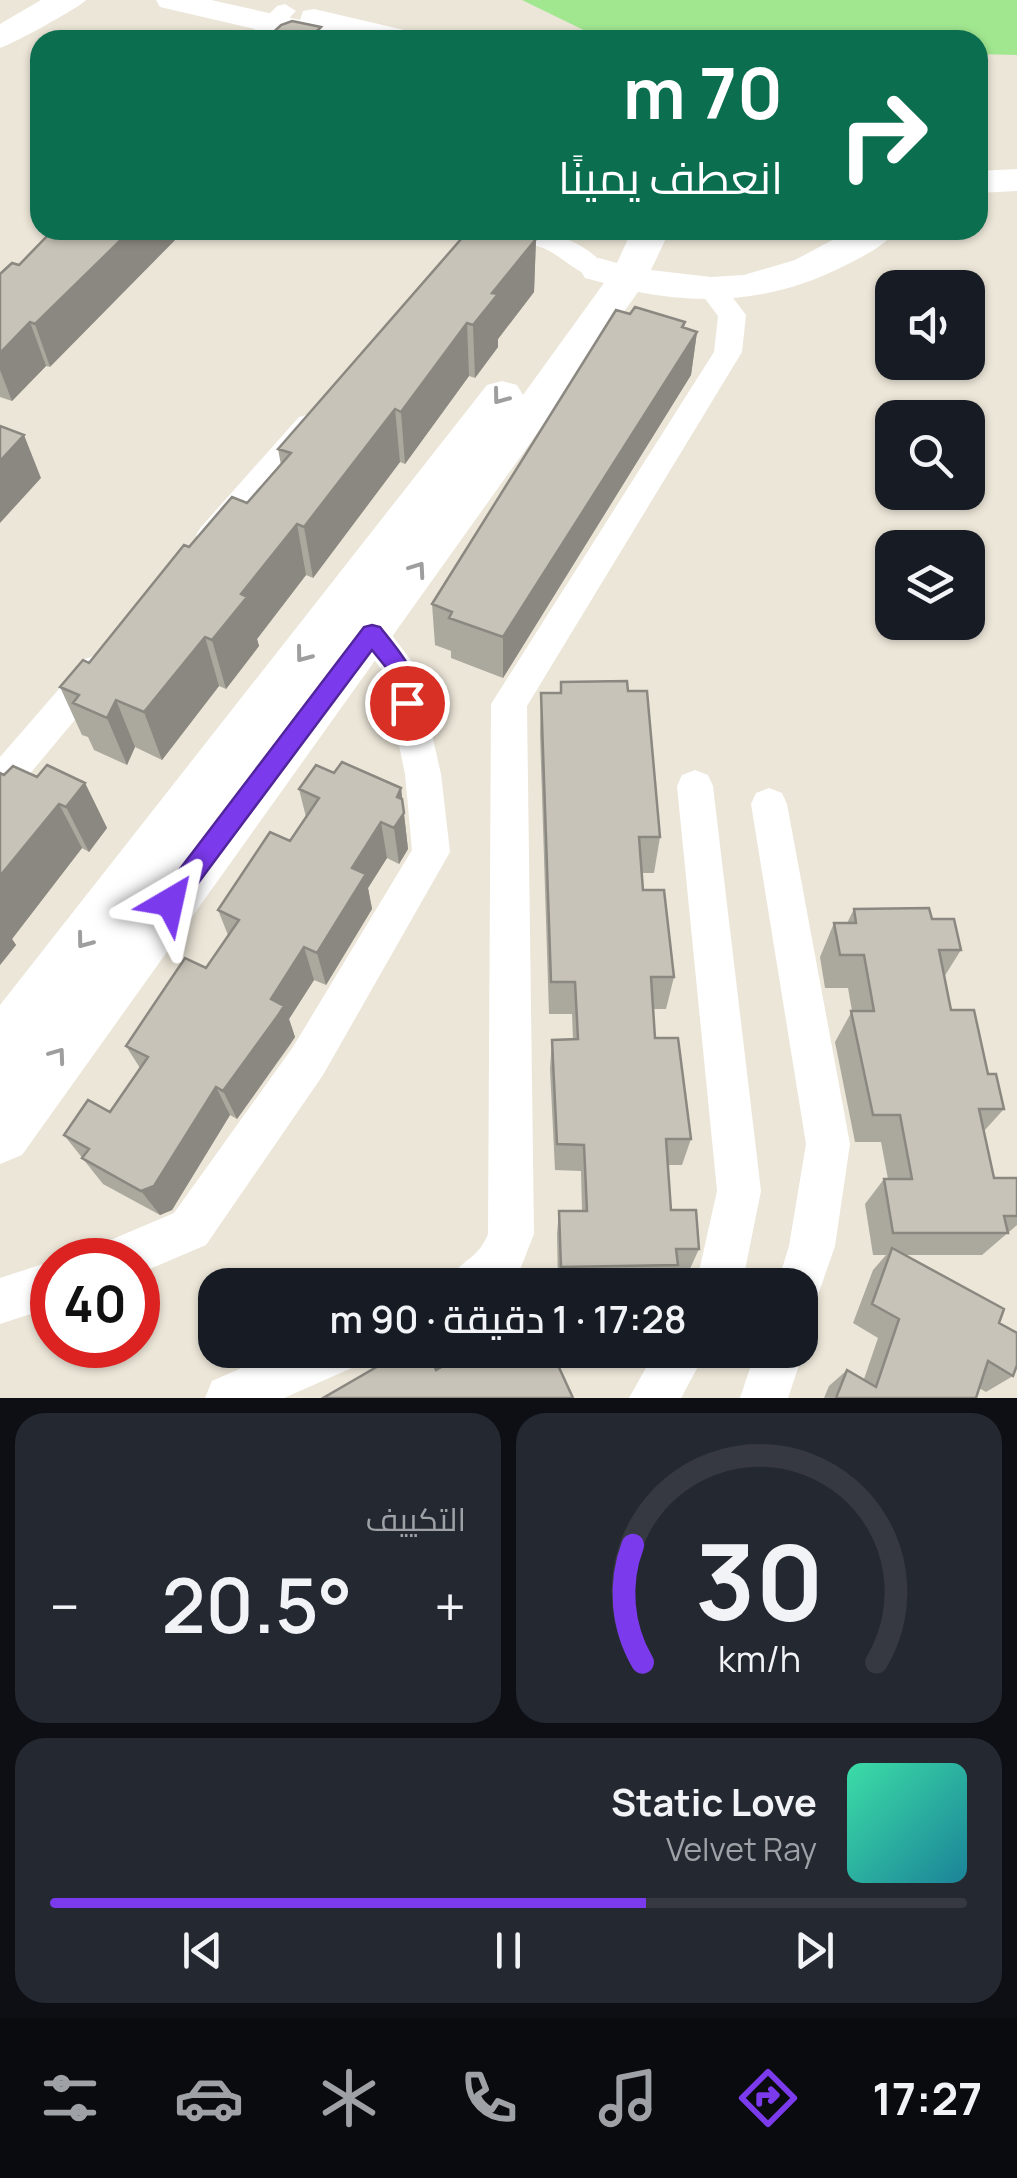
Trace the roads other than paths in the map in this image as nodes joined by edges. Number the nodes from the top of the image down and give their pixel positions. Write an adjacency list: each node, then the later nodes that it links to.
1 (36, 0): 5 (street)
2 (71, 0): 8 (street)
3 (171, 0): 6 (street)
4 (236, 0): 6 (street)
5 (0, 21)
6 (271, 25): 7 (street)
7 (316, 30)
8 (0, 38)
9 (1017, 180): 10 (street)
10 (988, 181)
11 (512, 240): 16 (street)
12 (549, 240): 15 (street)
13 (637, 240): 15 (street)
14 (858, 240): 17 (street)
15 (611, 259): 17 (street); 20 (street, one-way to 15); 25 (street, one-way to 25)
16 (466, 263)
17 (714, 292): 28 (street)
18 (324, 409): 19 (street)
19 (196, 552)
20 (372, 634): 26 (street, one-way to 20); 27 (street)
21 (110, 653): 22 (street)
22 (0, 782)
23 (695, 786): 29 (street)
24 (769, 804): 30 (street)
25 (0, 1052)
26 (0, 1133)
27 (160, 1242)
28 (498, 1268)
29 (723, 1268)
30 (805, 1268)
31 (30, 1291): 32 (street)
32 (0, 1301)
33 (296, 1368): 36 (street)
34 (671, 1368): 37 (street)
35 (774, 1368): 38 (street)
36 (229, 1398)
37 (653, 1398)
38 (764, 1398)

